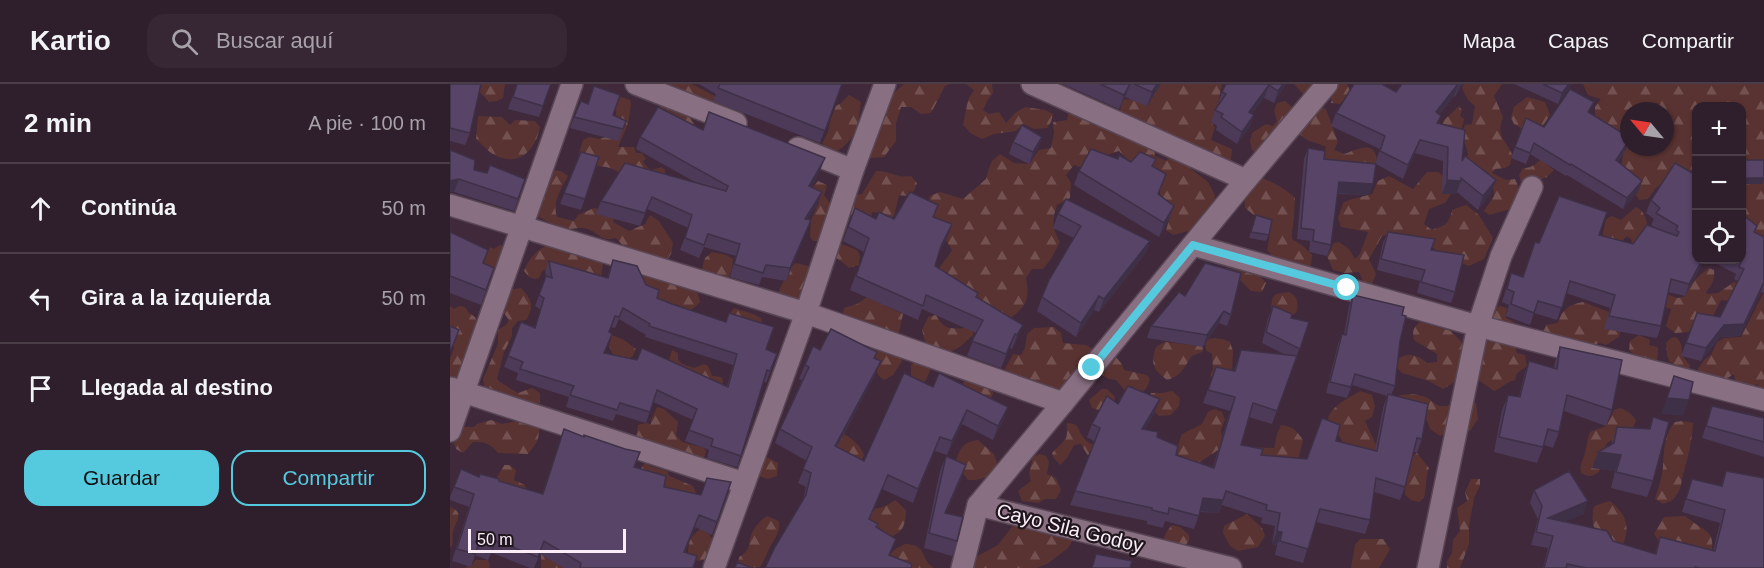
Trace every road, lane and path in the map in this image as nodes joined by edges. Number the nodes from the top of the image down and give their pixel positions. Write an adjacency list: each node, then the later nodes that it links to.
1 (572, 84): 12 (street)
2 (636, 84): 6 (street)
3 (885, 84): 8 (street)
4 (1032, 84): 9 (street)
5 (1327, 84): 9 (street)
6 (756, 131)
7 (777, 140): 8 (street)
8 (853, 170): 14 (street)
9 (1246, 180): 13 (street)
10 (1532, 187): 15 (street)
11 (450, 205): 12 (street)
12 (522, 227): 14 (street); 16 (street)
13 (1193, 245): 15 (street); 18 (street)
14 (807, 313): 18 (street); 20 (street)
15 (1478, 326): 17 (street); 25 (street)
16 (457, 390): 19 (street); 20 (street)
17 (1764, 400)
18 (1063, 404): 21 (street)
19 (450, 431)
20 (744, 483): 22 (street)
21 (978, 505): 23 (street); 24 (street, Cayo Sila Godoy)
22 (714, 568)
23 (962, 568)
24 (1232, 568)
25 (1428, 568)

